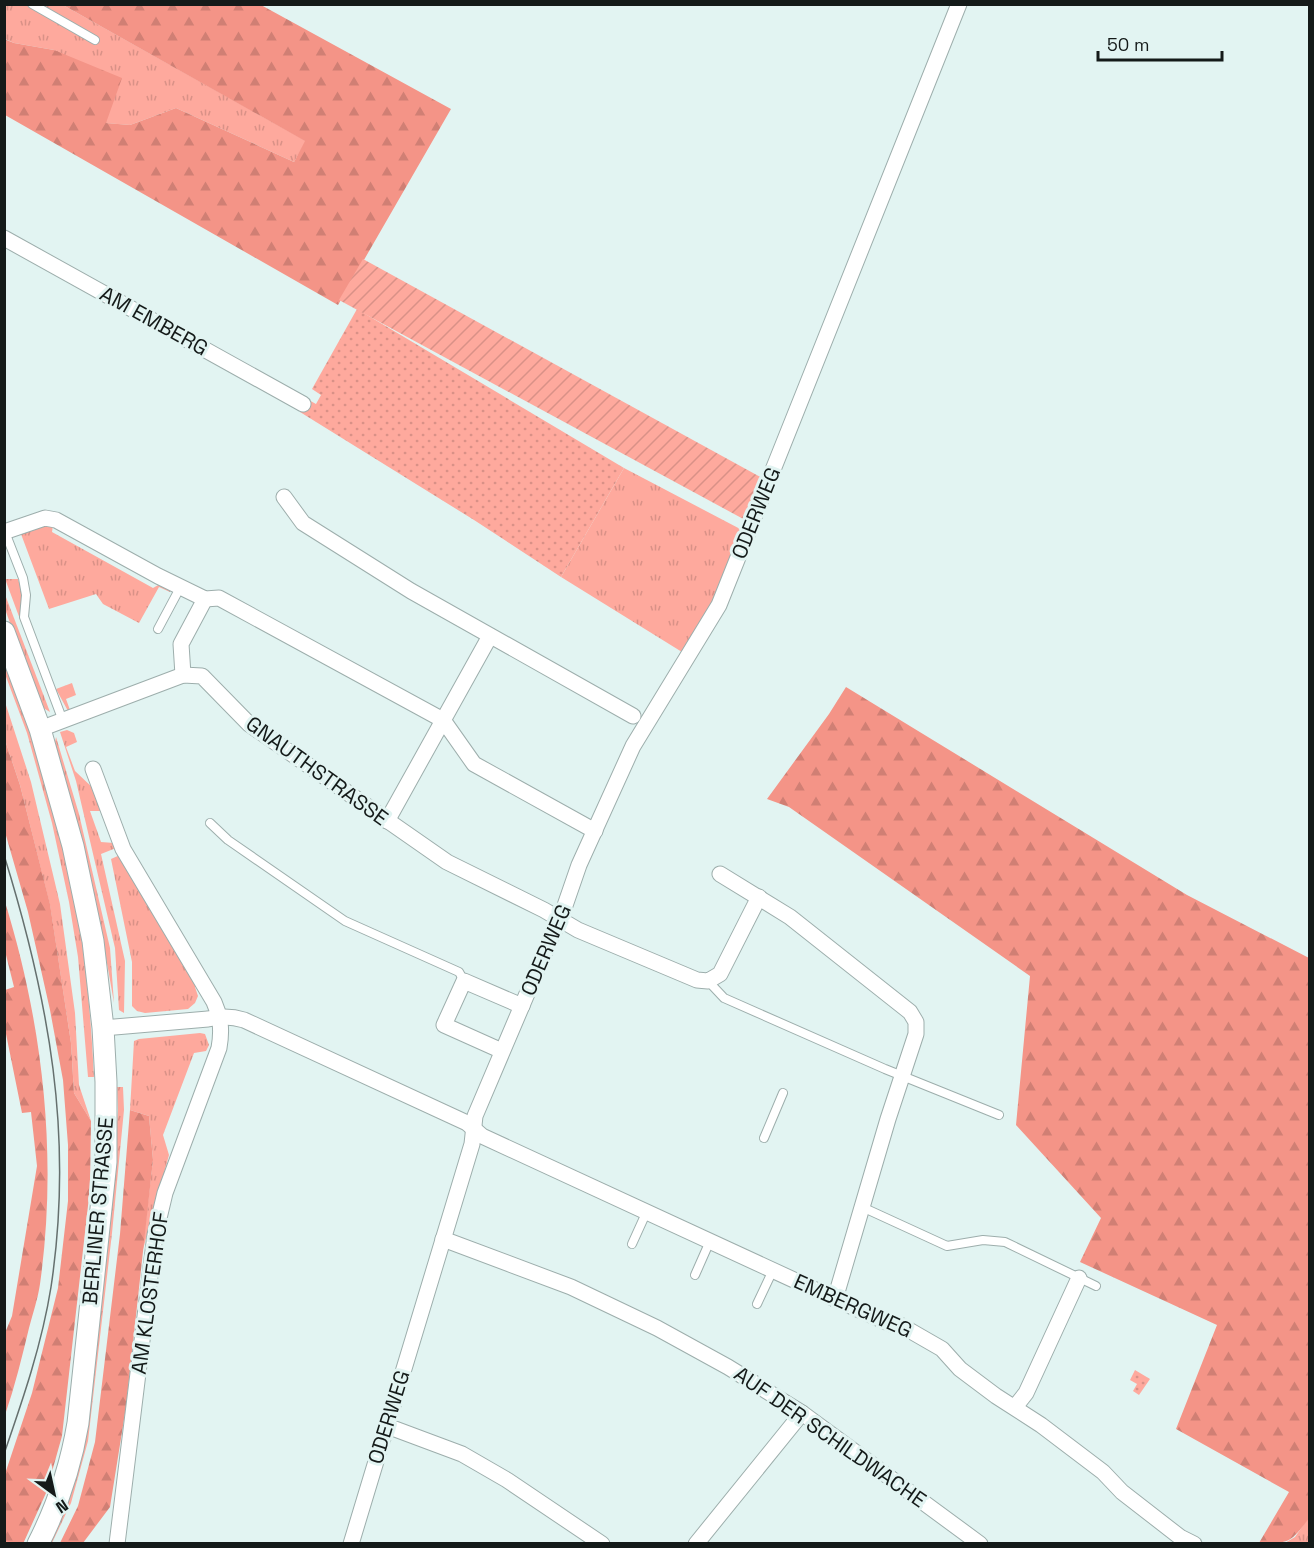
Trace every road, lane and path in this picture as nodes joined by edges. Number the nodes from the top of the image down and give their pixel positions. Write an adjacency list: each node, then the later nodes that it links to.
1 (32, 4): 3 (lane)
2 (959, 4): 21 (street, ODERWEG)
3 (95, 40)
4 (4, 238): 5 (street, AM EMBERG)
5 (303, 404)
6 (284, 497): 12 (street)
7 (5, 531): 8 (street); 16 (lane)
8 (181, 586): 9 (street); 10 (lane)
9 (206, 598): 13 (street); 15 (street)
10 (158, 629)
11 (4, 632): 17 (main road, BERLINER STRASSE)
12 (490, 636): 14 (street); 15 (street)
13 (183, 675): 16 (street); 19 (street, GNAUTHSTRASSE)
14 (633, 716)
15 (443, 720): 19 (street); 21 (street)
16 (63, 721): 17 (street)
17 (40, 729): 29 (main road, BERLINER STRASSE)
18 (93, 769): 28 (street)
19 (387, 821): 24 (street, GNAUTHSTRASSE)
20 (210, 824): 25 (lane)
21 (595, 831): 24 (street, ODERWEG)
22 (720, 874): 23 (street)
23 (759, 897): 26 (street); 31 (street)
24 (560, 920): 26 (street, GNAUTHSTRASSE); 27 (street, ODERWEG)
25 (464, 981): 27 (street, ODERWEG); 30 (street)
26 (708, 981): 31 (lane)
27 (522, 1006): 30 (street, ODERWEG)
28 (220, 1016): 29 (street); 34 (street, EMBERGWEG); 51 (street, AM KLOSTERHOF)
29 (103, 1028): 50 (main road, BERLINER STRASSE)
30 (502, 1051): 34 (street, ODERWEG)
31 (903, 1076): 33 (lane); 36 (street)
32 (783, 1093): 35 (lane)
33 (999, 1115)
34 (473, 1129): 37 (street, EMBERGWEG); 38 (street, ODERWEG)
35 (764, 1138)
36 (862, 1207): 43 (lane); 45 (street)
37 (647, 1211): 39 (street, EMBERGWEG); 40 (lane)
38 (444, 1239): 48 (street, AUF DER SCHILDWACHE); 49 (street, ODERWEG)
39 (710, 1241): 41 (street, EMBERGWEG); 42 (lane)
40 (632, 1244)
41 (773, 1270): 45 (street, EMBERGWEG); 46 (lane)
42 (695, 1275)
43 (1079, 1278): 44 (lane); 47 (street)
44 (1096, 1286)
45 (835, 1299): 47 (street, EMBERGWEG)
46 (758, 1304)
47 (1015, 1407): 56 (street, EMBERGWEG)
48 (802, 1413): 54 (street); 55 (street, AUF DER SCHILDWACHE)
49 (387, 1425): 52 (street, ODERWEG); 53 (street)
50 (38, 1544)
51 (117, 1544)
52 (351, 1544)
53 (602, 1544)
54 (696, 1544)
55 (980, 1544)
56 (1194, 1544)

